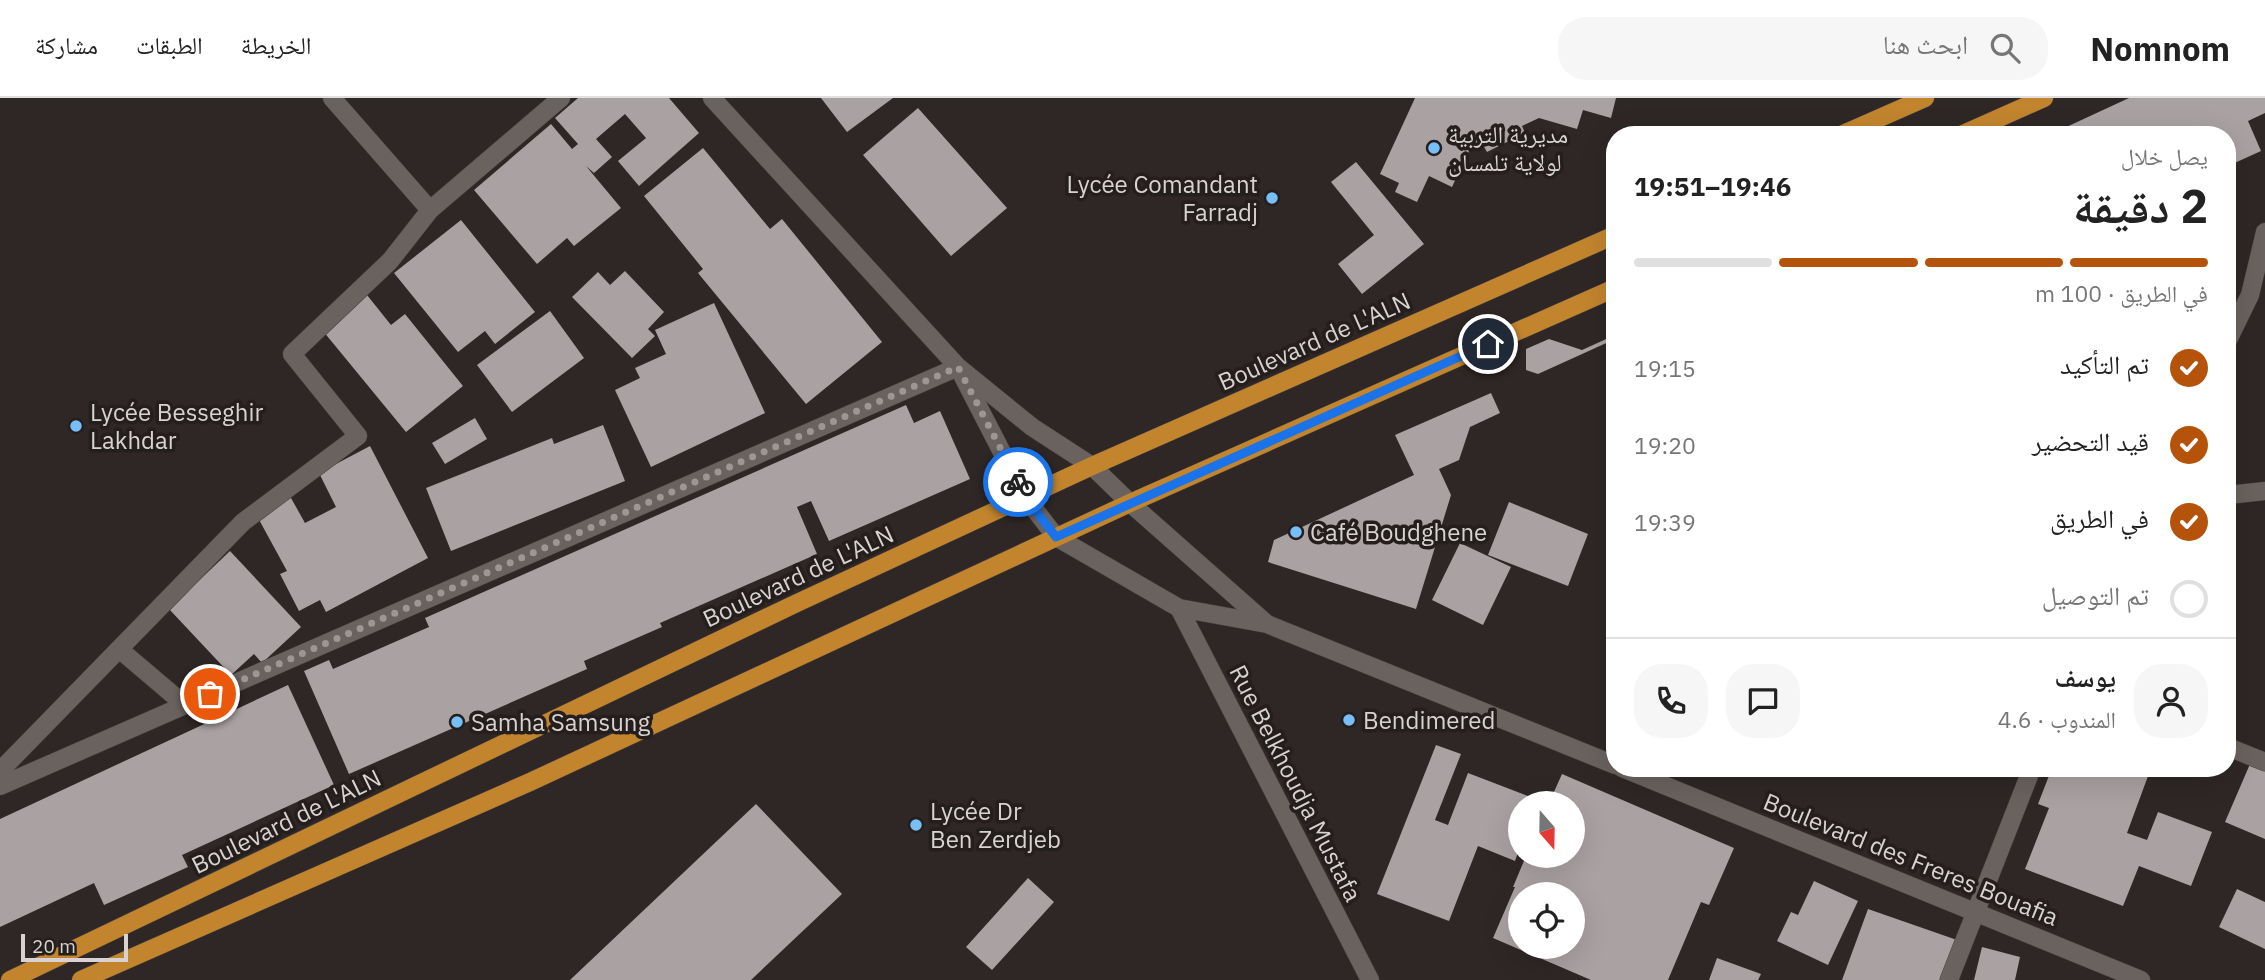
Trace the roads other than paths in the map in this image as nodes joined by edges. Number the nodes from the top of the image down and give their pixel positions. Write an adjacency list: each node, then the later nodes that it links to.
1 (332, 98): 8 (street)
2 (561, 98): 8 (street)
3 (712, 98): 13 (street)
4 (1924, 98): 6 (main road)
5 (2044, 98): 7 (main road)
6 (1862, 126)
7 (1981, 126)
8 (430, 210): 22 (street)
9 (2265, 232): 12 (street)
10 (1606, 239): 14 (main road, Boulevard de L'ALN)
11 (1606, 292): 18 (main road)
12 (2236, 324)
13 (958, 367): 14 (street); 17 (street); 23 (street)
14 (1092, 466): 17 (main road, Boulevard de L'ALN); 18 (street)
15 (2265, 491): 16 (street)
16 (2236, 494)
17 (1025, 497): 19 (street); 32 (main road, Boulevard de L'ALN)
18 (1130, 503): 19 (main road); 21 (street)
19 (1056, 537): 20 (street); 33 (main road)
20 (1179, 608): 21 (street); 34 (street, Rue Belkhoudja Mustafa)
21 (1267, 624): 25 (street)
22 (119, 649): 23 (street); 27 (street)
23 (185, 705): 30 (street)
24 (2236, 750): 26 (street)
25 (1606, 761)
26 (2265, 762)
27 (0, 771)
28 (1644, 777): 31 (street, Boulevard des Freres Bouafia)
29 (2028, 777): 31 (street)
30 (0, 786)
31 (1976, 912): 35 (street); 36 (street, Boulevard des Freres Bouafia)
32 (10, 980)
33 (81, 980)
34 (1370, 980)
35 (1949, 980)
36 (2141, 980)

